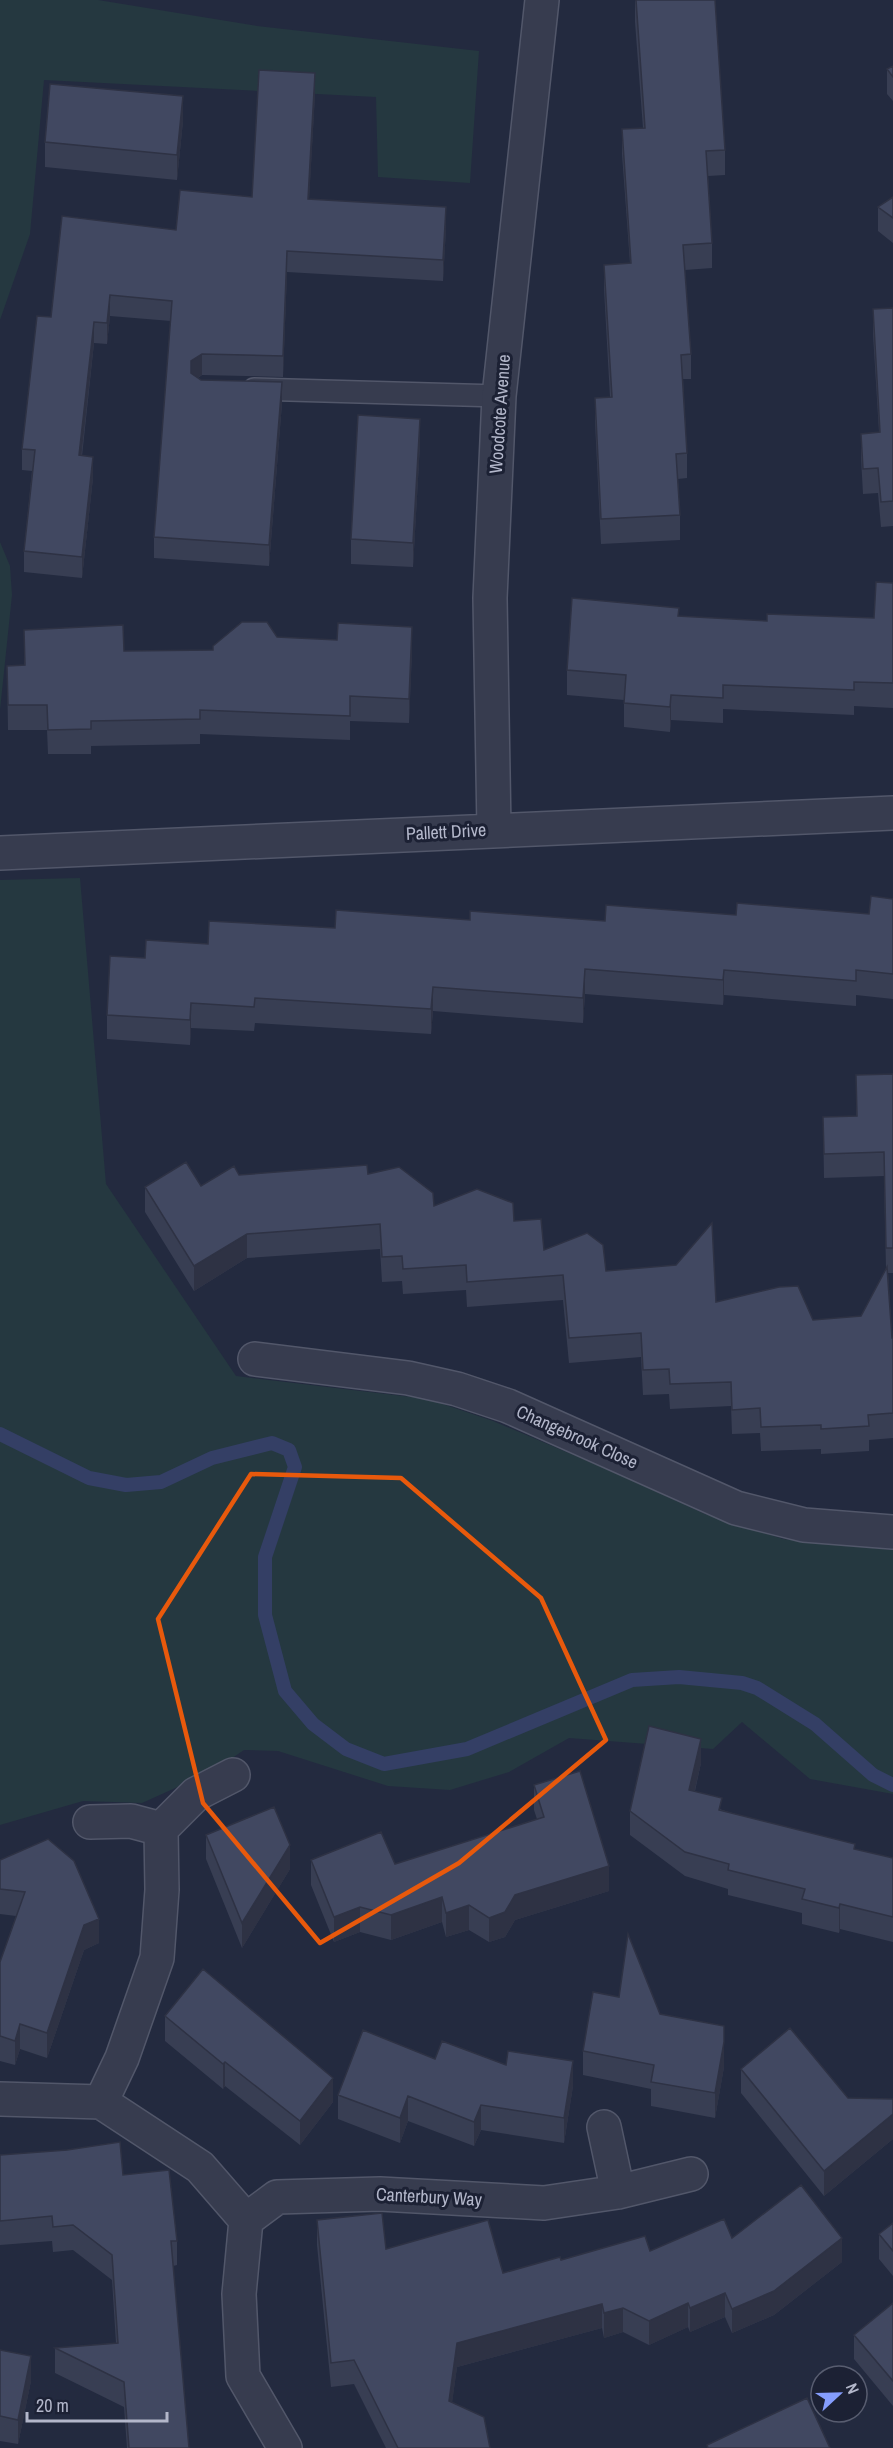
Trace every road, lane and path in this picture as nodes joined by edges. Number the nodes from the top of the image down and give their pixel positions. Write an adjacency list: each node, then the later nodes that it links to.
1 (542, 0): 3 (street, Woodcote Avenue)
2 (238, 389): 3 (lane)
3 (499, 396): 5 (street, Woodcote Avenue)
4 (893, 813): 5 (street, Pallett Drive)
5 (494, 830): 6 (street, Pallett Drive)
6 (0, 853)
7 (255, 1359): 8 (street, Changebrook Close)
8 (893, 1532)
9 (233, 1775): 11 (street)
10 (90, 1822): 11 (street)
11 (161, 1829): 13 (street)
12 (0, 2099): 13 (street)
13 (101, 2102): 17 (street)
14 (604, 2127): 16 (street)
15 (691, 2174): 16 (street, Canterbury Way)
16 (618, 2192): 17 (street, Canterbury Way)
17 (246, 2220): 18 (street)
18 (285, 2448)

